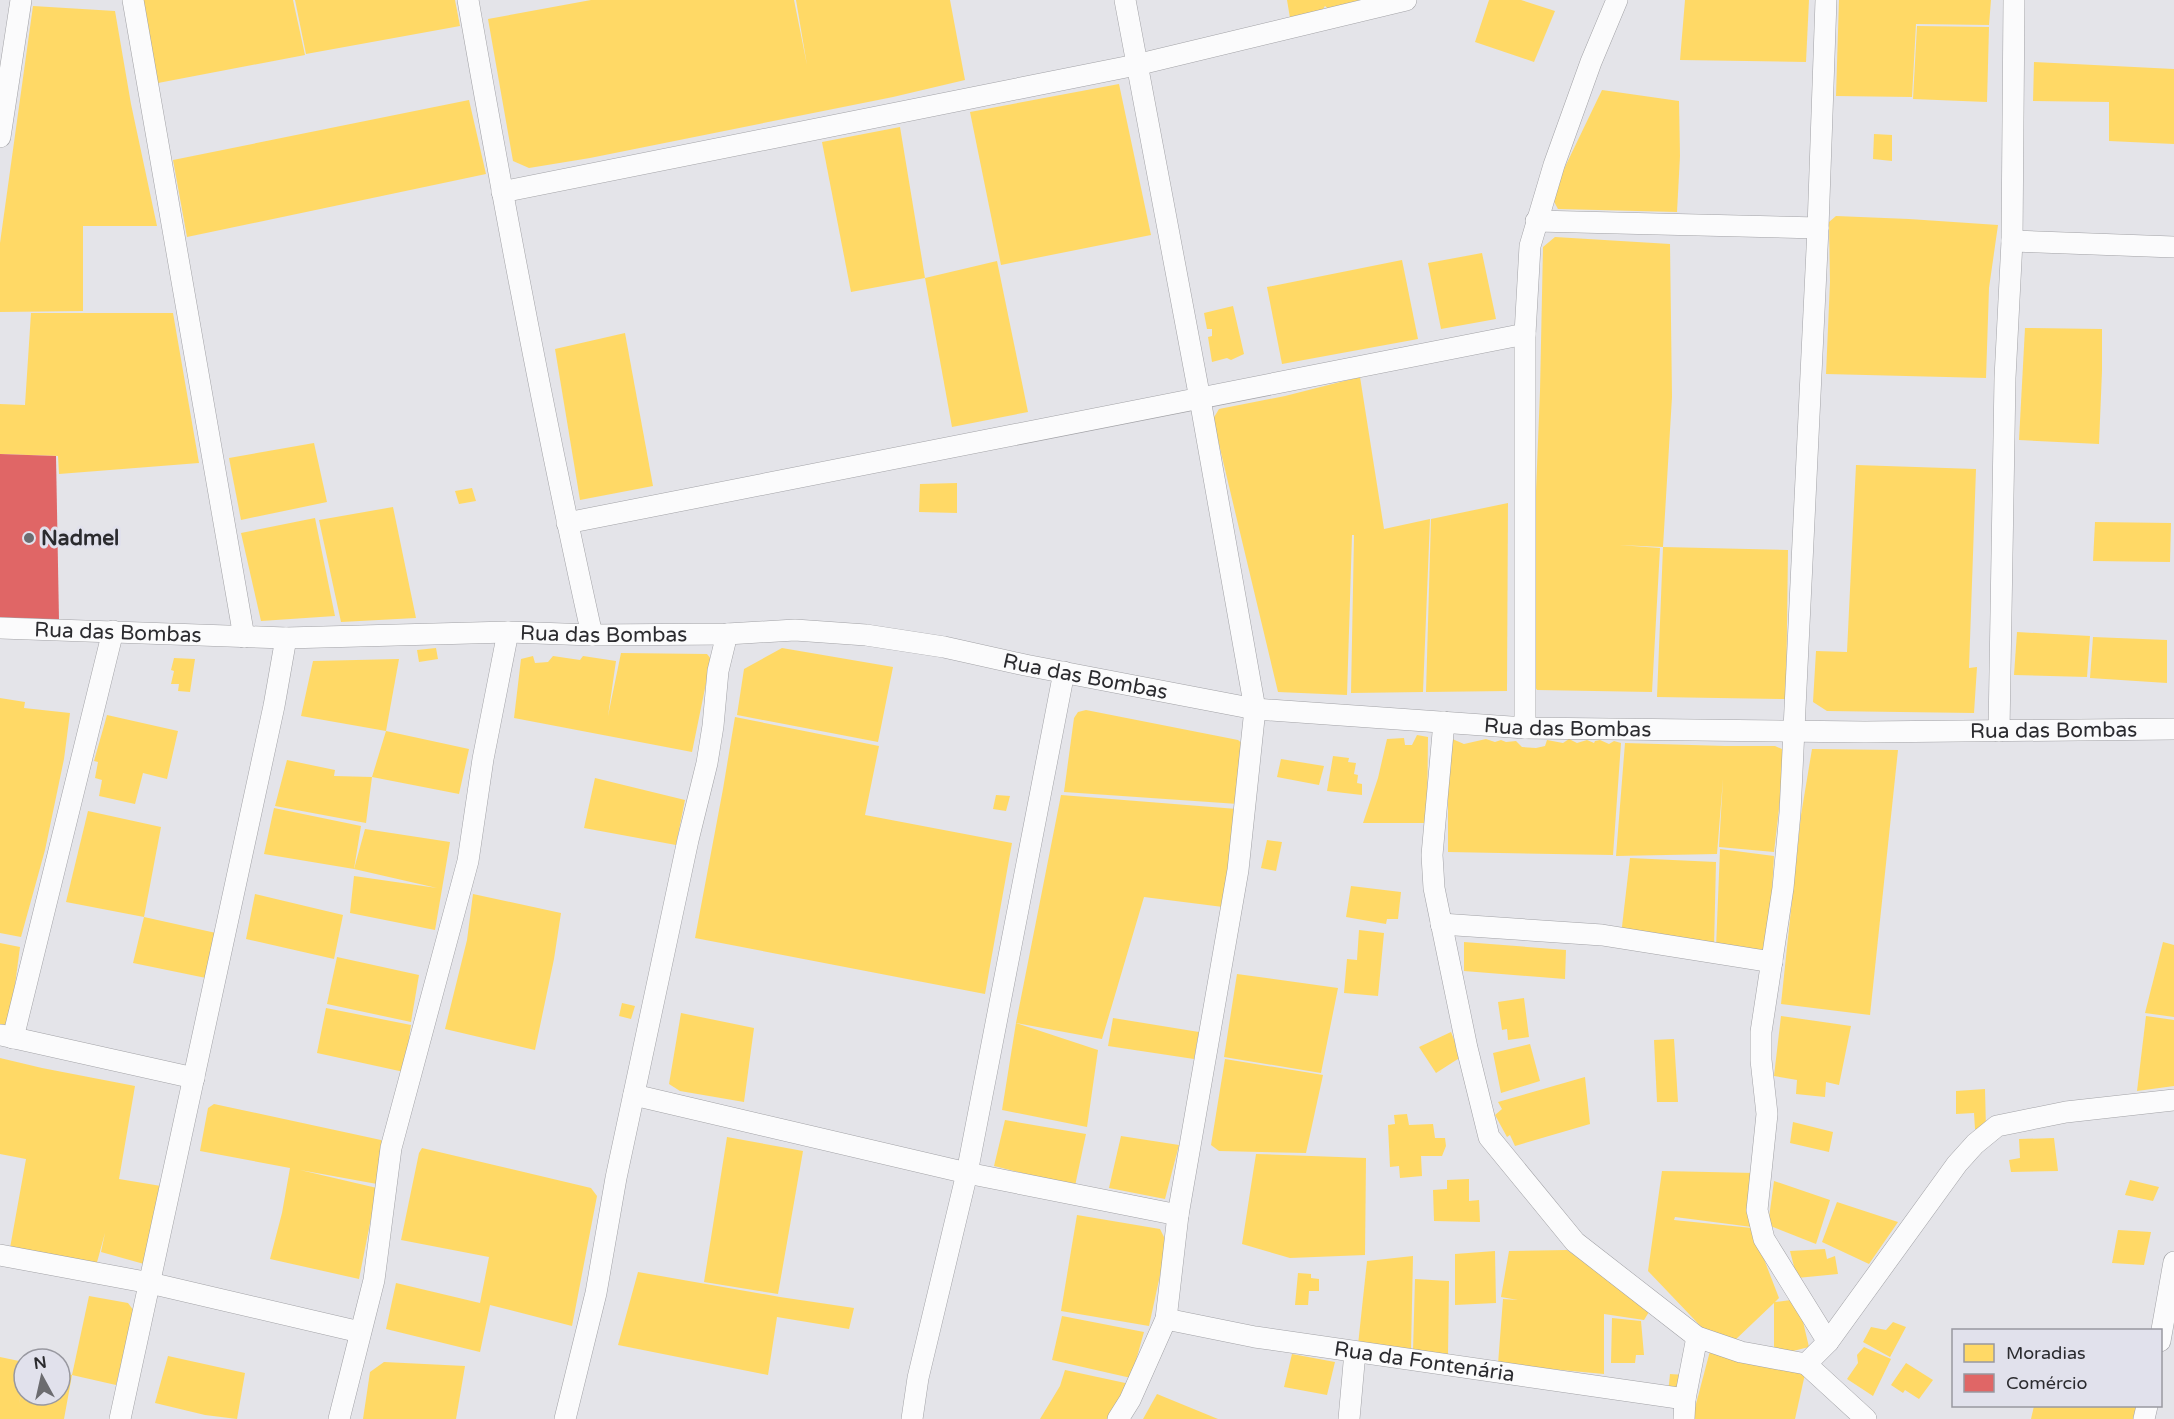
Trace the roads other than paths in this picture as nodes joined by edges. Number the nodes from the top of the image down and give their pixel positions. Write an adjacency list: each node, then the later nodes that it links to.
1 (21, 0): 10 (street)
2 (133, 0): 24 (street)
3 (468, 0): 11 (street)
4 (1125, 0): 9 (street)
5 (1406, 0): 9 (street)
6 (1617, 0): 12 (street)
7 (1826, 0): 13 (street)
8 (2014, 0): 14 (street)
9 (1136, 65): 11 (street); 17 (street)
10 (0, 137)
11 (502, 192): 18 (street)
12 (1536, 222): 13 (street); 16 (street)
13 (1818, 228): 31 (street)
14 (2012, 241): 15 (street); 32 (street)
15 (2174, 247)
16 (1525, 334): 17 (street); 29 (street)
17 (1200, 399): 18 (street); 27 (street)
18 (567, 523): 22 (street)
19 (0, 628): 20 (street, Rua das Bombas)
20 (113, 631): 24 (street, Rua das Bombas); 35 (street)
21 (508, 632): 22 (street, Rua das Bombas); 25 (street, Rua das Bombas); 45 (street)
22 (592, 634): 23 (street, Rua das Bombas)
23 (727, 634): 26 (street, Rua das Bombas); 37 (street)
24 (244, 637): 25 (street, Rua das Bombas)
25 (286, 638): 36 (street)
26 (1064, 672): 27 (street, Rua das Bombas); 39 (street)
27 (1255, 709): 28 (street, Rua das Bombas); 40 (street)
28 (1444, 722): 29 (street, Rua das Bombas); 33 (street)
29 (1525, 728): 31 (street, Rua das Bombas)
30 (2174, 729): 32 (street, Rua das Bombas)
31 (1795, 731): 32 (street, Rua das Bombas); 34 (street)
32 (1999, 731)
33 (1441, 924): 34 (street); 47 (street)
34 (1772, 962): 48 (street)
35 (7, 1036): 36 (street)
36 (194, 1078): 43 (street)
37 (634, 1095): 39 (street); 54 (street)
38 (2174, 1100): 48 (street)
39 (967, 1173): 40 (street); 55 (street)
40 (1178, 1215): 44 (street)
41 (0, 1255): 43 (street)
42 (2174, 1262): 46 (street)
43 (150, 1283): 45 (street); 52 (street)
44 (1166, 1319): 49 (street, Rua da Fontenária); 56 (street)
45 (360, 1332): 53 (street)
46 (2166, 1336)
47 (1697, 1337): 50 (street); 51 (street)
48 (1828, 1342): 50 (street)
49 (1355, 1352): 51 (street, Rua da Fontenária); 57 (street)
50 (1806, 1364): 58 (street)
51 (1684, 1409)
52 (120, 1419)
53 (339, 1419)
54 (565, 1419)
55 (912, 1419)
56 (1118, 1419)
57 (1349, 1419)
58 (1866, 1419)

